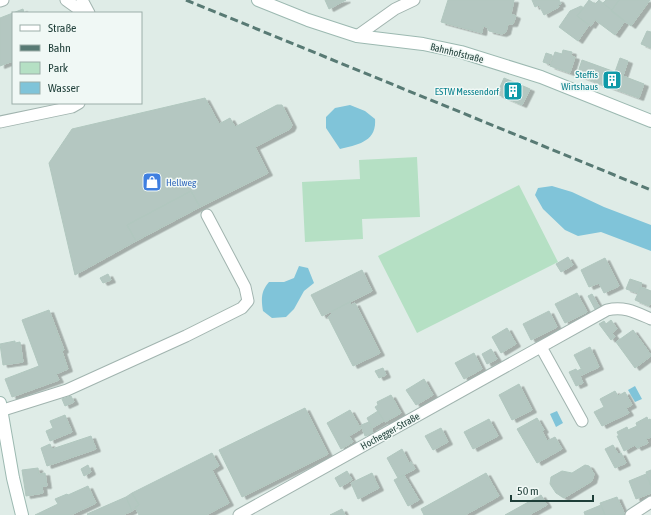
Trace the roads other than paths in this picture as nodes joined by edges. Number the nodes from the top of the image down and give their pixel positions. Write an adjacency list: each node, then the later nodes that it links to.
1 (3, 0): 6 (street)
2 (66, 0): 7 (street)
3 (82, 0): 8 (street)
4 (258, 0): 9 (street, Bahnhofstraße)
5 (414, 0): 9 (street)
6 (0, 1)
7 (83, 12)
8 (88, 12)
9 (357, 36): 11 (street, Bahnhofstraße)
10 (76, 105): 12 (street)
11 (651, 121)
12 (0, 122)
13 (207, 215): 16 (street)
14 (651, 319): 15 (street, Hochegger-Straße)
15 (540, 346): 17 (street); 20 (street, Hochegger-Straße)
16 (0, 408): 19 (street)
17 (582, 421)
18 (651, 502): 21 (street)
19 (22, 515)
20 (239, 515)
21 (631, 515)

